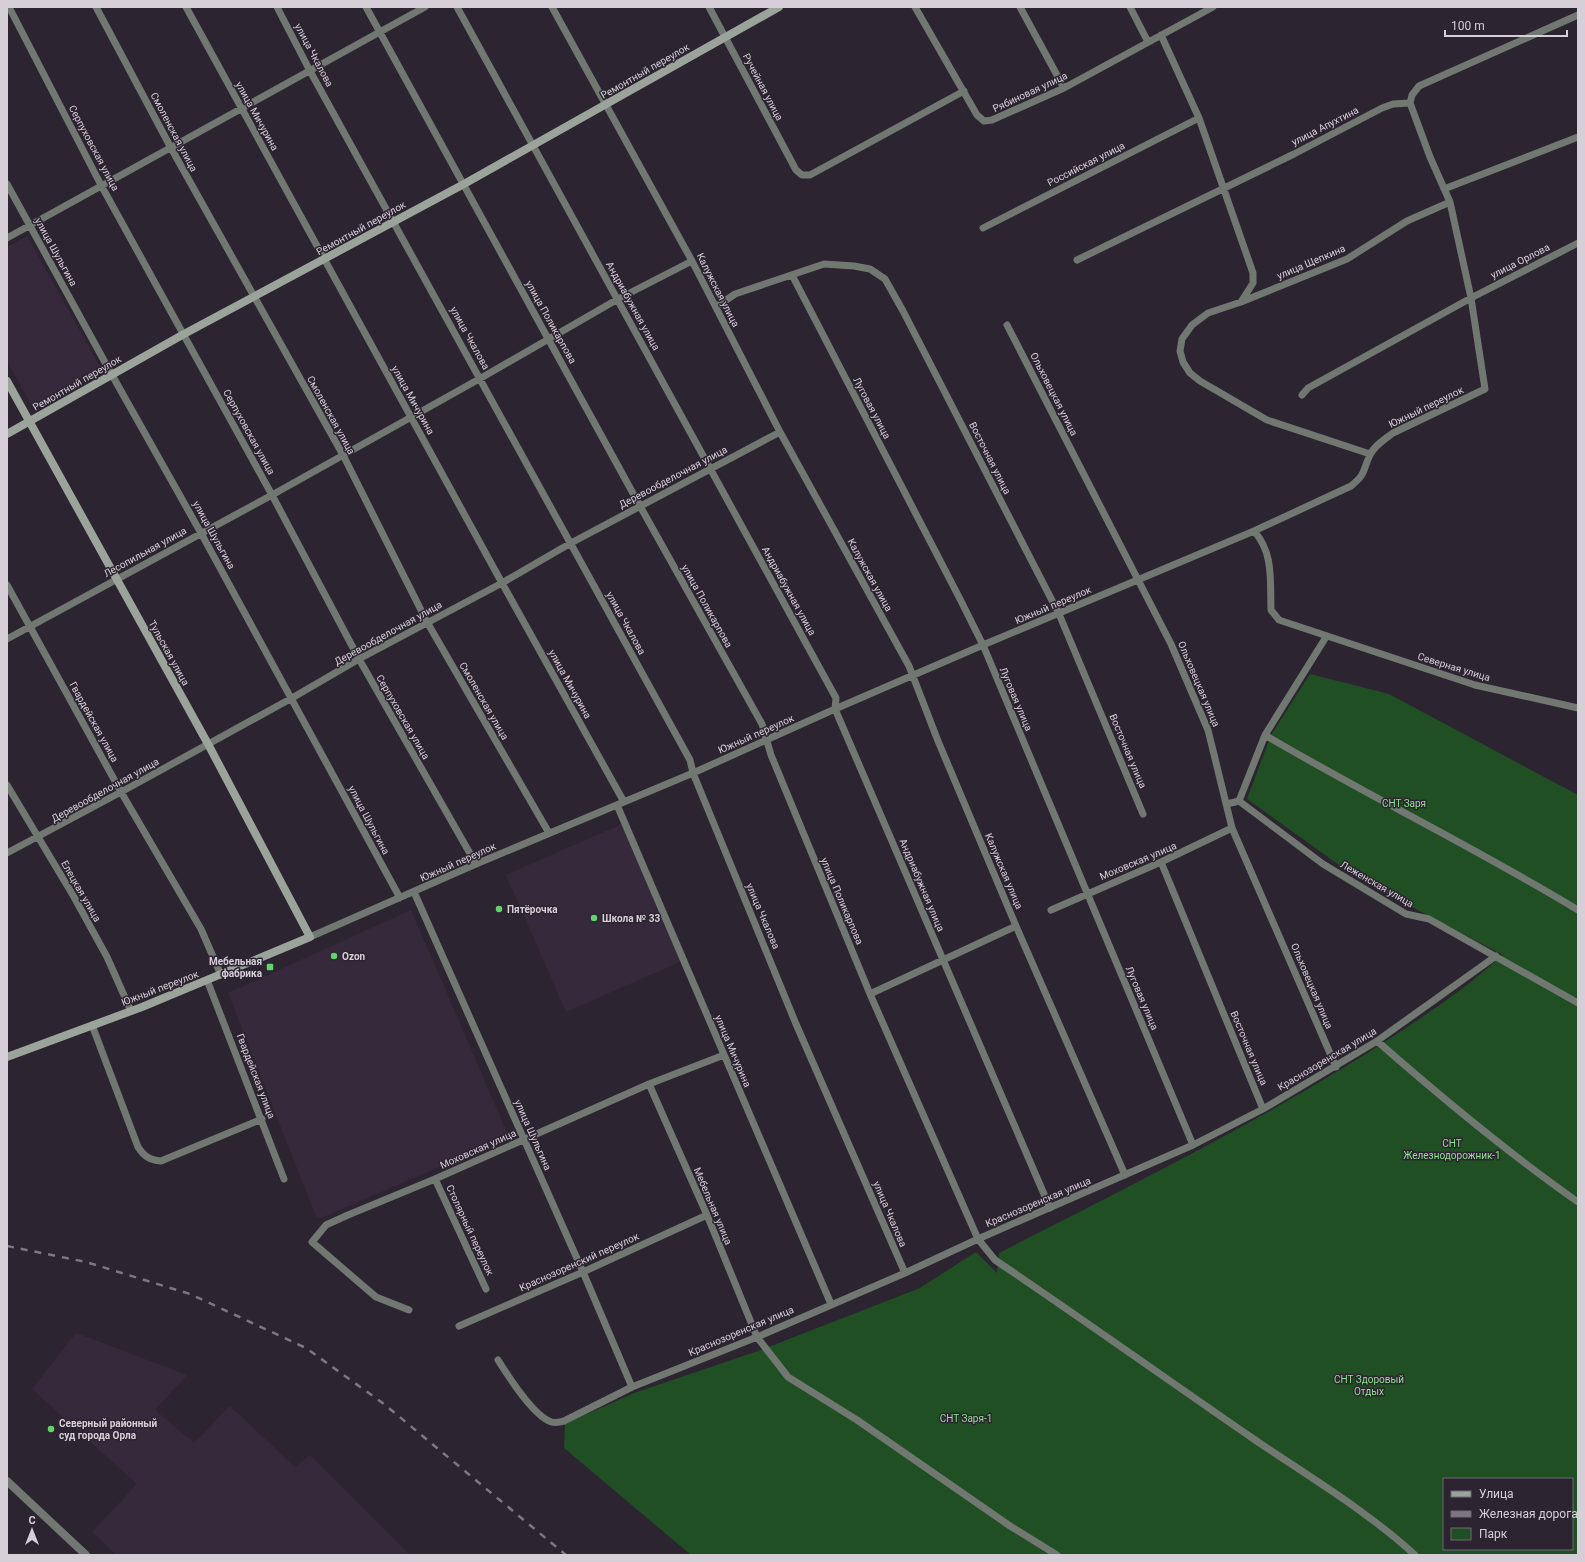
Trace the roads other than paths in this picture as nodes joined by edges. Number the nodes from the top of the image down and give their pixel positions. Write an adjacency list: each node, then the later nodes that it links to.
1 (9, 7): 32 (street, Серпуховская улица)
2 (96, 7): 29 (street, Смоленская улица)
3 (186, 7): 25 (street, улица Мичурина)
4 (277, 7): 20 (street, улица Чкалова)
5 (366, 7): 16 (street, улица Поликарпова)
6 (426, 7): 16 (street)
7 (457, 7): 28 (street, Андриабужная улица)
8 (552, 7): 24 (street, Калужская улица)
9 (709, 7): 18 (street, Ручейная улица)
10 (779, 7): 18 (main road, Ремонтный переулок)
11 (915, 7): 22 (street)
12 (1020, 7): 21 (street)
13 (1130, 7): 19 (street)
14 (1213, 7): 17 (street, Рябиновая улица)
15 (1578, 16): 23 (street)
16 (379, 32): 20 (street); 31 (street, улица Поликарпова)
17 (1161, 35): 19 (street, Рябиновая улица); 26 (street)
18 (724, 38): 22 (street, Ручейная улица); 24 (main road, Ремонтный переулок)
19 (1148, 42): 21 (street, Рябиновая улица)
20 (310, 71): 25 (street); 36 (street, улица Чкалова)
21 (1064, 88): 22 (street, Рябиновая улица)
22 (964, 91)
23 (1410, 103): 33 (street, улица Апухтина); 34 (street)
24 (606, 105): 28 (main road, Ремонтный переулок); 43 (street, Калужская улица)
25 (241, 108): 29 (street); 41 (street, улица Мичурина)
26 (1199, 118): 33 (street); 38 (street, Российская улица)
27 (1578, 137): 34 (street)
28 (533, 145): 31 (main road, Ремонтный переулок); 47 (street, Андриабужная улица)
29 (171, 148): 32 (street); 45 (street, Смоленская улица)
30 (7, 184): 37 (street, улица Шульгина)
31 (464, 184): 36 (main road, Ремонтный переулок); 52 (street, улица Поликарпова)
32 (101, 185): 37 (street); 51 (street, Серпуховская улица)
33 (1224, 188): 42 (street, улица Апухтина); 48 (street)
34 (1444, 189): 35 (street)
35 (1450, 202): 46 (street); 48 (street, улица Щепкина)
36 (393, 222): 41 (main road, Ремонтный переулок); 54 (street, улица Чкалова)
37 (30, 225): 39 (street); 53 (street, улица Шульгина)
38 (984, 228)
39 (7, 238)
40 (1578, 243): 46 (street, улица Орлова)
41 (324, 260): 45 (main road, Ремонтный переулок); 57 (street, улица Мичурина)
42 (1077, 260)
43 (692, 261): 47 (street, Лесопильная улица); 49 (street, Калужская улица)
44 (792, 275): 49 (street, Восточная улица); 73 (street, Восточная улица); 78 (street, Луговая улица)
45 (253, 297): 51 (main road, Ремонтный переулок); 62 (street, Смоленская улица)
46 (1471, 298): 56 (street, улица Орлова); 61 (street, Южный переулок)
47 (618, 299): 52 (street, Лесопильная улица); 63 (street, Андриабужная улица)
48 (1241, 302): 61 (street, улица Щепкина)
49 (716, 306): 59 (street, Калужская улица)
50 (1007, 324): 70 (street, Ольховецкая улица)
51 (184, 334): 53 (main road, Ремонтный переулок); 64 (street, Серпуховская улица)
52 (549, 339): 54 (street, Лесопильная улица); 65 (street, улица Поликарпова)
53 (112, 375): 58 (main road, Ремонтный переулок); 67 (street, улица Шульгина)
54 (481, 378): 57 (street, Лесопильная улица); 68 (street, улица Чкалова)
55 (7, 381): 58 (main road, Тульская улица)
56 (1302, 395)
57 (411, 417): 62 (street, Лесопильная улица); 71 (street, улица Мичурина)
58 (30, 422): 60 (main road, Ремонтный переулок); 69 (main road, Тульская улица)
59 (780, 432): 63 (street, Деревообделочная улица); 80 (street, Калужская улица)
60 (7, 434)
61 (1370, 454): 66 (street, Южный переулок)
62 (343, 455): 64 (street, Лесопильная улица); 74 (street, Смоленская улица)
63 (710, 469): 65 (street, Деревообделочная улица); 83 (street, Андриабужная улица)
64 (272, 495): 67 (street, Лесопильная улица); 79 (street, Серпуховская улица)
65 (640, 506): 68 (street, Деревообделочная улица); 85 (street, улица Поликарпова)
66 (1254, 531): 70 (street, Южный переулок); 76 (street, Северная улица)
67 (201, 532): 69 (street, Лесопильная улица); 81 (street, улица Шульгина)
68 (571, 543): 71 (street, Деревообделочная улица); 87 (street, улица Чкалова)
69 (117, 579): 75 (street, Лесопильная улица); 86 (main road, Тульская улица)
70 (1138, 580): 73 (street, Южный переулок); 92 (street, Ольховецкая улица)
71 (502, 582): 74 (street, Деревообделочная улица); 91 (street, улица Мичурина)
72 (7, 585): 75 (street, Гвардейская улица)
73 (1059, 614): 78 (street, Южный переулок); 94 (street, Восточная улица)
74 (427, 622): 79 (street, Деревообделочная улица); 96 (street, Смоленская улица)
75 (29, 626): 77 (street, Лесопильная улица); 89 (street, Гвардейская улица)
76 (1326, 636): 82 (street, Северная улица); 84 (street)
77 (7, 639)
78 (983, 646): 80 (street, Южный переулок); 102 (street, Луговая улица)
79 (359, 659): 81 (street, Деревообделочная улица); 100 (street, Серпуховская улица)
80 (913, 676): 83 (street, Южный переулок); 106 (street, Калужская улица)
81 (292, 698): 86 (street, Деревообделочная улица); 103 (street, улица Шульгина)
82 (1578, 708)
83 (835, 709): 85 (street, Южный переулок); 109 (street, Андриабужная улица)
84 (1265, 735): 90 (street); 105 (street)
85 (767, 740): 87 (street, Южный переулок); 112 (street, улица Поликарпова)
86 (208, 744): 89 (street, Деревообделочная улица); 107 (main road, Тульская улица)
87 (692, 774): 91 (street, Южный переулок); 133 (street, улица Чкалова)
88 (7, 785): 97 (street, Елецкая улица)
89 (121, 792): 97 (street, Деревообделочная улица); 110 (street, Гвардейская улица)
90 (1239, 801): 92 (street); 108 (street, Леженская улица)
91 (624, 802): 93 (street, Южный переулок)
92 (1227, 804): 95 (street, Ольховецкая улица)
93 (617, 805): 96 (street, Южный переулок); 117 (street, улица Мичурина)
94 (1143, 814)
95 (1232, 828): 99 (street, Моховская улица); 119 (street, Ольховецкая улица)
96 (549, 833): 100 (street, Южный переулок)
97 (38, 838): 98 (street, Деревообделочная улица); 114 (street, Елецкая улица)
98 (7, 853)
99 (1161, 862): 102 (street, Моховская улица); 121 (street, Восточная улица)
100 (476, 864): 101 (street, Южный переулок)
101 (414, 892): 103 (street, Южный переулок); 123 (street, улица Шульгина)
102 (1087, 894): 104 (street, Моховская улица); 124 (street, Луговая улица)
103 (400, 898): 107 (street, Южный переулок)
104 (1051, 910)
105 (1578, 910)
106 (1016, 926): 109 (street); 125 (street, Калужская улица)
107 (310, 937): 110 (main road, Южный переулок)
108 (1496, 956): 113 (street, Леженская улица); 116 (street, Краснозоренская улица)
109 (943, 959): 112 (street); 129 (street, Андриабужная улица)
110 (221, 975): 111 (main road, Южный переулок)
111 (207, 980): 114 (main road, Южный переулок); 122 (street, Гвардейская улица)
112 (870, 994): 131 (street, улица Поликарпова)
113 (1578, 1003)
114 (131, 1011): 115 (main road, Южный переулок)
115 (92, 1025): 118 (main road, Южный переулок); 122 (street)
116 (1377, 1042): 119 (street, Краснозоренская улица); 128 (street)
117 (724, 1055): 120 (street, Моховская улица); 135 (street, улица Мичурина)
118 (7, 1057)
119 (1336, 1067): 121 (street, Краснозоренская улица)
120 (649, 1084): 123 (street, Моховская улица); 130 (street, Мебельная улица)
121 (1263, 1109): 124 (street, Краснозоренская улица)
122 (262, 1119): 126 (street, Гвардейская улица)
123 (524, 1139): 127 (street, Моховская улица); 132 (street, улица Шульгина)
124 (1193, 1145): 125 (street, Краснозоренская улица)
125 (1125, 1176): 129 (street, Краснозоренская улица)
126 (284, 1179)
127 (435, 1179): 134 (street, Столярный переулок); 136 (street, Моховская улица)
128 (1578, 1202)
129 (1050, 1208): 131 (street, Краснозоренская улица)
130 (707, 1215): 132 (street, Краснозоренский переулок); 138 (street, Мебельная улица)
131 (978, 1239): 133 (street, Краснозоренская улица); 144 (street, улица Поликарпова)
132 (583, 1272): 137 (street, Краснозоренский переулок); 140 (street, улица Шульгина)
133 (905, 1273): 135 (street, Краснозоренская улица)
134 (486, 1289)
135 (831, 1304): 138 (street, Краснозоренская улица)
136 (408, 1310)
137 (459, 1326)
138 (757, 1336): 140 (street, Краснозоренская улица); 143 (street, Мебельная улица)
139 (498, 1360): 140 (street, Краснозоренская улица)
140 (632, 1387)
141 (7, 1481): 142 (street)
142 (86, 1555)
143 (1057, 1555)
144 (1415, 1555)

